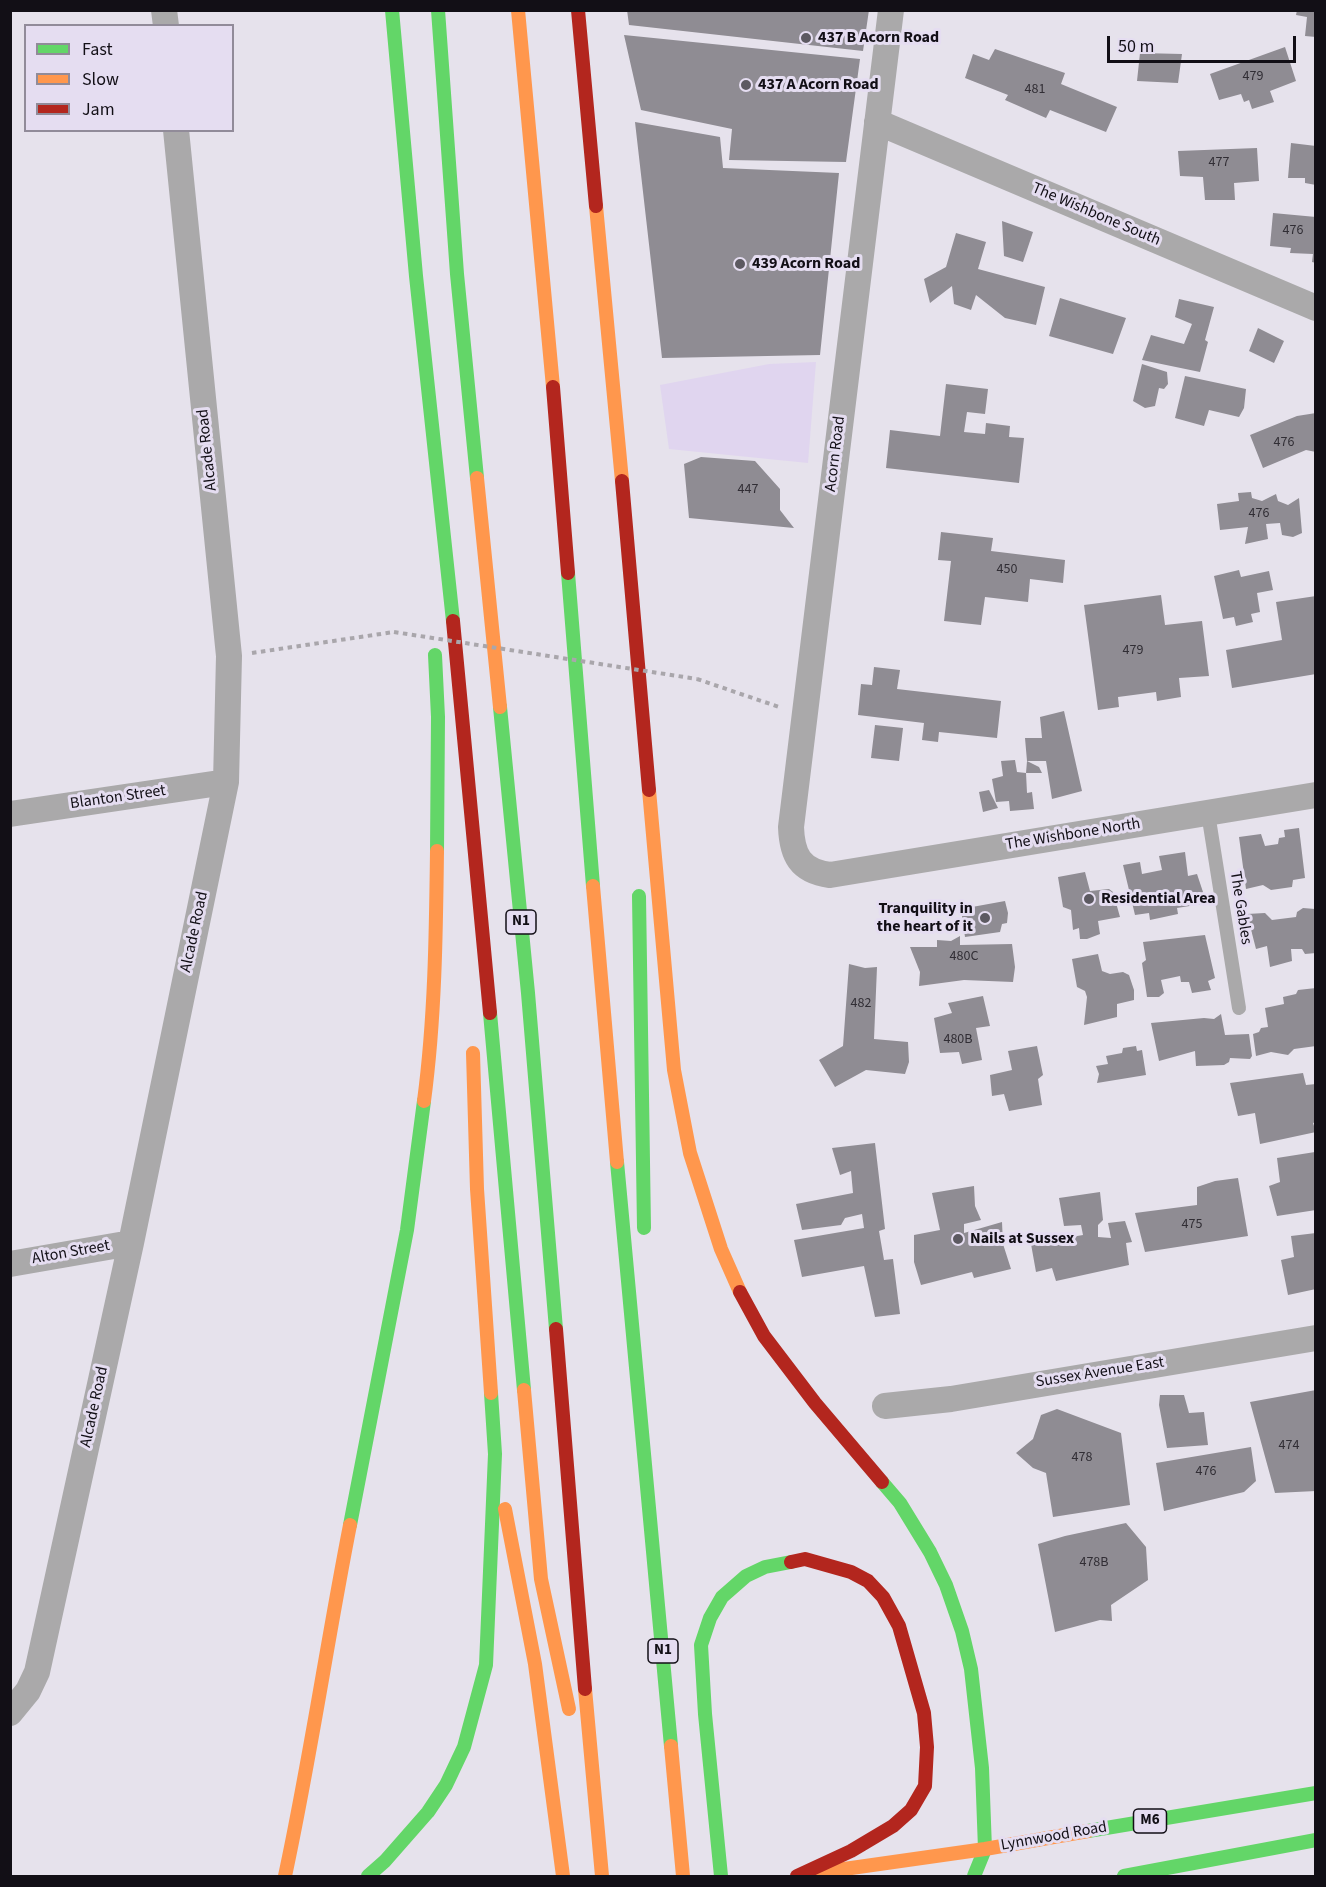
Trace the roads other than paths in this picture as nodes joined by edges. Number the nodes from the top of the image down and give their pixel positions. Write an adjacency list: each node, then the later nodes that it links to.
1 (392, 10): 8 (main road)
2 (438, 10): 36 (main road, N1)
3 (518, 10): 31 (main road, N1)
4 (578, 10): 11 (main road)
5 (891, 10): 6 (street, Acorn Road)
6 (877, 122): 9 (street, The Wishbone South); 19 (street, Acorn Road)
7 (176, 132): 14 (street, Alcade Road)
8 (416, 276): 10 (main road); 13 (main road)
9 (1316, 308)
10 (428, 514)
11 (635, 624): 18 (main road); 38 (main road)
12 (435, 646): 39 (main road)
13 (464, 730): 21 (main road); 33 (main road)
14 (226, 782): 17 (street, Blanton Street); 25 (street, Alcade Road)
15 (1316, 795): 16 (street, The Wishbone North)
16 (1208, 813): 19 (street, The Wishbone North); 22 (lane, The Gables)
17 (10, 814)
18 (638, 826)
19 (830, 875)
20 (639, 885): 24 (main road)
21 (470, 942)
22 (1239, 1008)
23 (472, 1036): 30 (main road)
24 (644, 1240)
25 (131, 1243): 26 (street, Alton Street); 32 (street, Alcade Road)
26 (10, 1264)
27 (645, 1311): 31 (main road)
28 (1316, 1338): 29 (street, Sussex Avenue East)
29 (885, 1406)
30 (495, 1454): 40 (main road); 41 (main road)
31 (647, 1477): 43 (main road, N1)
32 (10, 1713)
33 (571, 1718)
34 (576, 1742): 36 (main road)
35 (1316, 1793): 38 (main road, Lynnwood Road / M6)
36 (597, 1834): 42 (main road, N1)
37 (1316, 1840): 48 (main road)
38 (985, 1849): 46 (main road, Lynnwood Road / M6); 47 (main road)
39 (285, 1876)
40 (368, 1876)
41 (563, 1876)
42 (602, 1876)
43 (683, 1876)
44 (721, 1876): 46 (main road)
45 (792, 1876): 46 (main road, Lynnwood Road / M6)
46 (797, 1876)
47 (974, 1876)
48 (1124, 1876)

